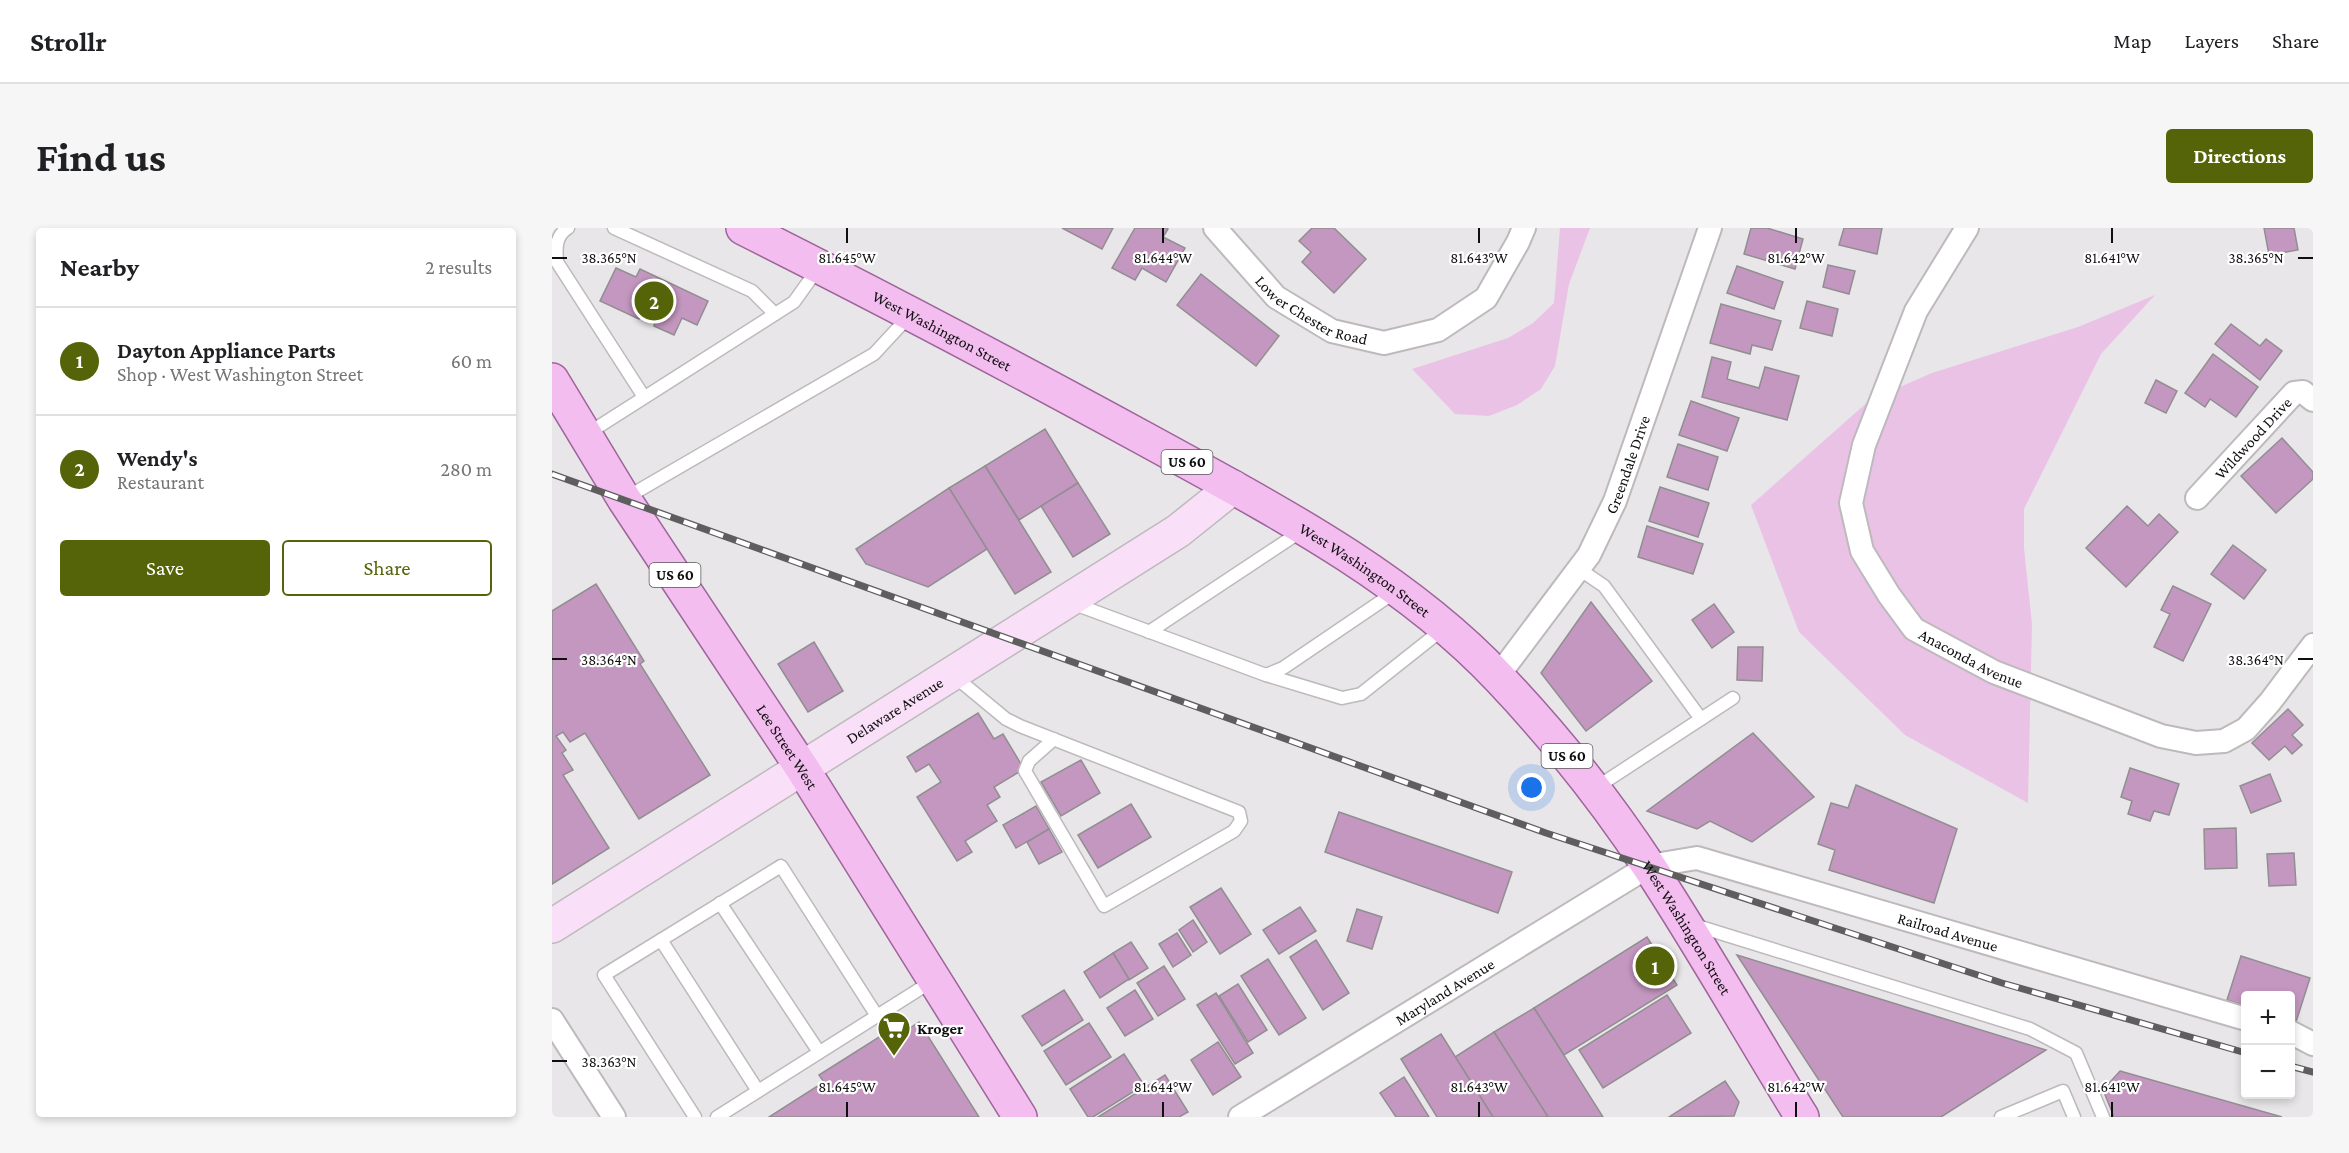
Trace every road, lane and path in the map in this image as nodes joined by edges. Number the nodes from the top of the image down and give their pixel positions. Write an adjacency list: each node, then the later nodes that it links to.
1 (568, 228): 12 (lane)
2 (614, 228): 9 (lane)
3 (743, 228): 8 (main road, West Washington Street / US 60)
4 (1215, 228): 5 (street, Lower Chester Road)
5 (1524, 228)
6 (1710, 228): 19 (street, Greendale Drive)
7 (1967, 228): 24 (street, Anaconda Avenue)
8 (820, 266): 9 (lane); 10 (main road, West Washington Street / US 60)
9 (775, 314): 12 (lane)
10 (911, 314): 15 (main road, West Washington Street / US 60); 17 (lane)
11 (552, 380): 14 (main road, Lee Street West / US 60)
12 (644, 398): 14 (lane)
13 (2313, 400): 16 (street, Wildwood Drive)
14 (585, 436): 17 (main road, Lee Street West / US 60)
15 (1233, 487): 18 (main road, West Washington Street / US 60); 21 (main road, Delaware Avenue)
16 (2197, 498)
17 (624, 499): 31 (main road, Lee Street West / US 60)
18 (1305, 529): 20 (main road, West Washington Street / US 60); 23 (lane)
19 (1579, 569): 27 (street, Greendale Drive); 29 (lane)
20 (1397, 591): 22 (main road, West Washington Street / US 60); 26 (lane)
21 (1065, 601): 23 (lane); 25 (main road, Delaware Avenue)
22 (1444, 628): 26 (lane); 27 (main road, West Washington Street / US 60)
23 (1149, 632): 26 (lane)
24 (2313, 645)
25 (950, 673): 30 (lane); 31 (main road, Delaware Avenue)
26 (1266, 675)
27 (1498, 676): 32 (main road, West Washington Street / US 60)
28 (1732, 698): 29 (lane)
29 (1701, 719): 32 (lane)
30 (1054, 739): 30 (lane)
31 (802, 768): 36 (main road, Delaware Avenue); 38 (main road, Lee Street West / US 60)
32 (1593, 790): 33 (main road, West Washington Street / US 60)
33 (1649, 866): 35 (main road, West Washington Street / US 60); 40 (street, Railroad Avenue); 50 (street, Maryland Avenue)
34 (720, 903): 37 (lane); 39 (lane); 44 (lane)
35 (1683, 921): 51 (main road, West Washington Street / US 60); 54 (lane)
36 (552, 926)
37 (661, 940): 45 (lane); 47 (lane)
38 (934, 979): 39 (lane); 49 (main road, Lee Street West / US 60)
39 (877, 1016): 44 (lane)
40 (2241, 1018)
41 (552, 1020): 46 (street)
42 (2295, 1035): 43 (street)
43 (2313, 1044)
44 (819, 1052): 45 (lane)
45 (758, 1091): 48 (lane)
46 (614, 1117)
47 (695, 1117)
48 (717, 1117)
49 (1020, 1117)
50 (1240, 1117)
51 (1802, 1117)
52 (2001, 1117): 53 (lane)
53 (2074, 1117)
54 (2103, 1117)

